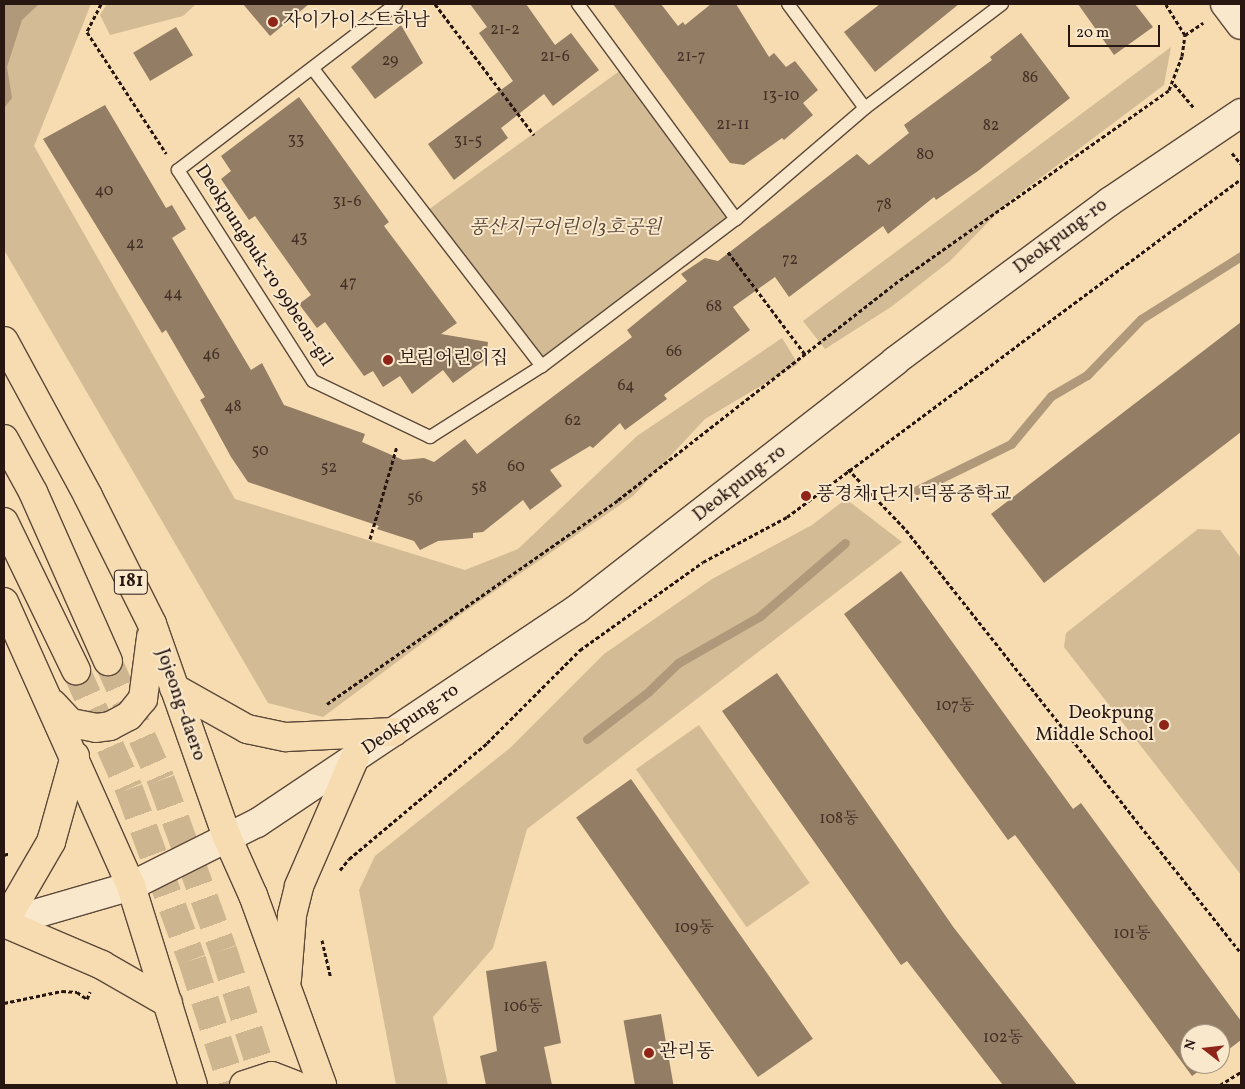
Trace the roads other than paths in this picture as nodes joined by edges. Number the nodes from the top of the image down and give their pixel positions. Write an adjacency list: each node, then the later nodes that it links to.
1 (396, 4): 7 (lane, Deokpungbuk-ro 99beon-gil)
2 (578, 4): 10 (lane)
3 (788, 4): 8 (lane)
4 (1002, 4): 8 (lane, Deokpungbuk-ro 99beon-gil)
5 (1225, 4): 6 (main road)
6 (1241, 25)
7 (313, 69): 12 (lane); 12 (lane, Deokpungbuk-ro 99beon-gil)
8 (864, 108): 10 (lane, Deokpungbuk-ro 99beon-gil)
9 (1241, 113): 21 (main road, Deokpung-ro)
10 (736, 218): 12 (lane, Deokpungbuk-ro 99beon-gil)
11 (4, 341): 16 (main road, Jojeong-daero / 181)
12 (542, 366)
13 (4, 439): 17 (main road)
14 (4, 522): 18 (main road)
15 (4, 602): 20 (main road)
16 (152, 624): 19 (main road, Jojeong-daero / 181); 20 (main road)
17 (108, 660)
18 (76, 670)
19 (174, 688): 21 (main road); 24 (main road, Jojeong-daero / 181)
20 (52, 703): 22 (main road)
21 (394, 732): 23 (main road, Deokpung-ro)
22 (75, 756): 25 (main road); 26 (main road)
23 (355, 757): 24 (main road, Deokpung-ro); 27 (main road)
24 (227, 837): 25 (main road, Deokpung-ro); 27 (main road, Jojeong-daero)
25 (131, 886): 26 (main road, Deokpung-ro); 28 (main road)
26 (4, 923): 28 (main road)
27 (286, 988): 32 (main road, Jojeong-daero)
28 (168, 1003): 29 (main road)
29 (193, 1085)
30 (244, 1085): 31 (main road)
31 (295, 1085)
32 (322, 1085)

